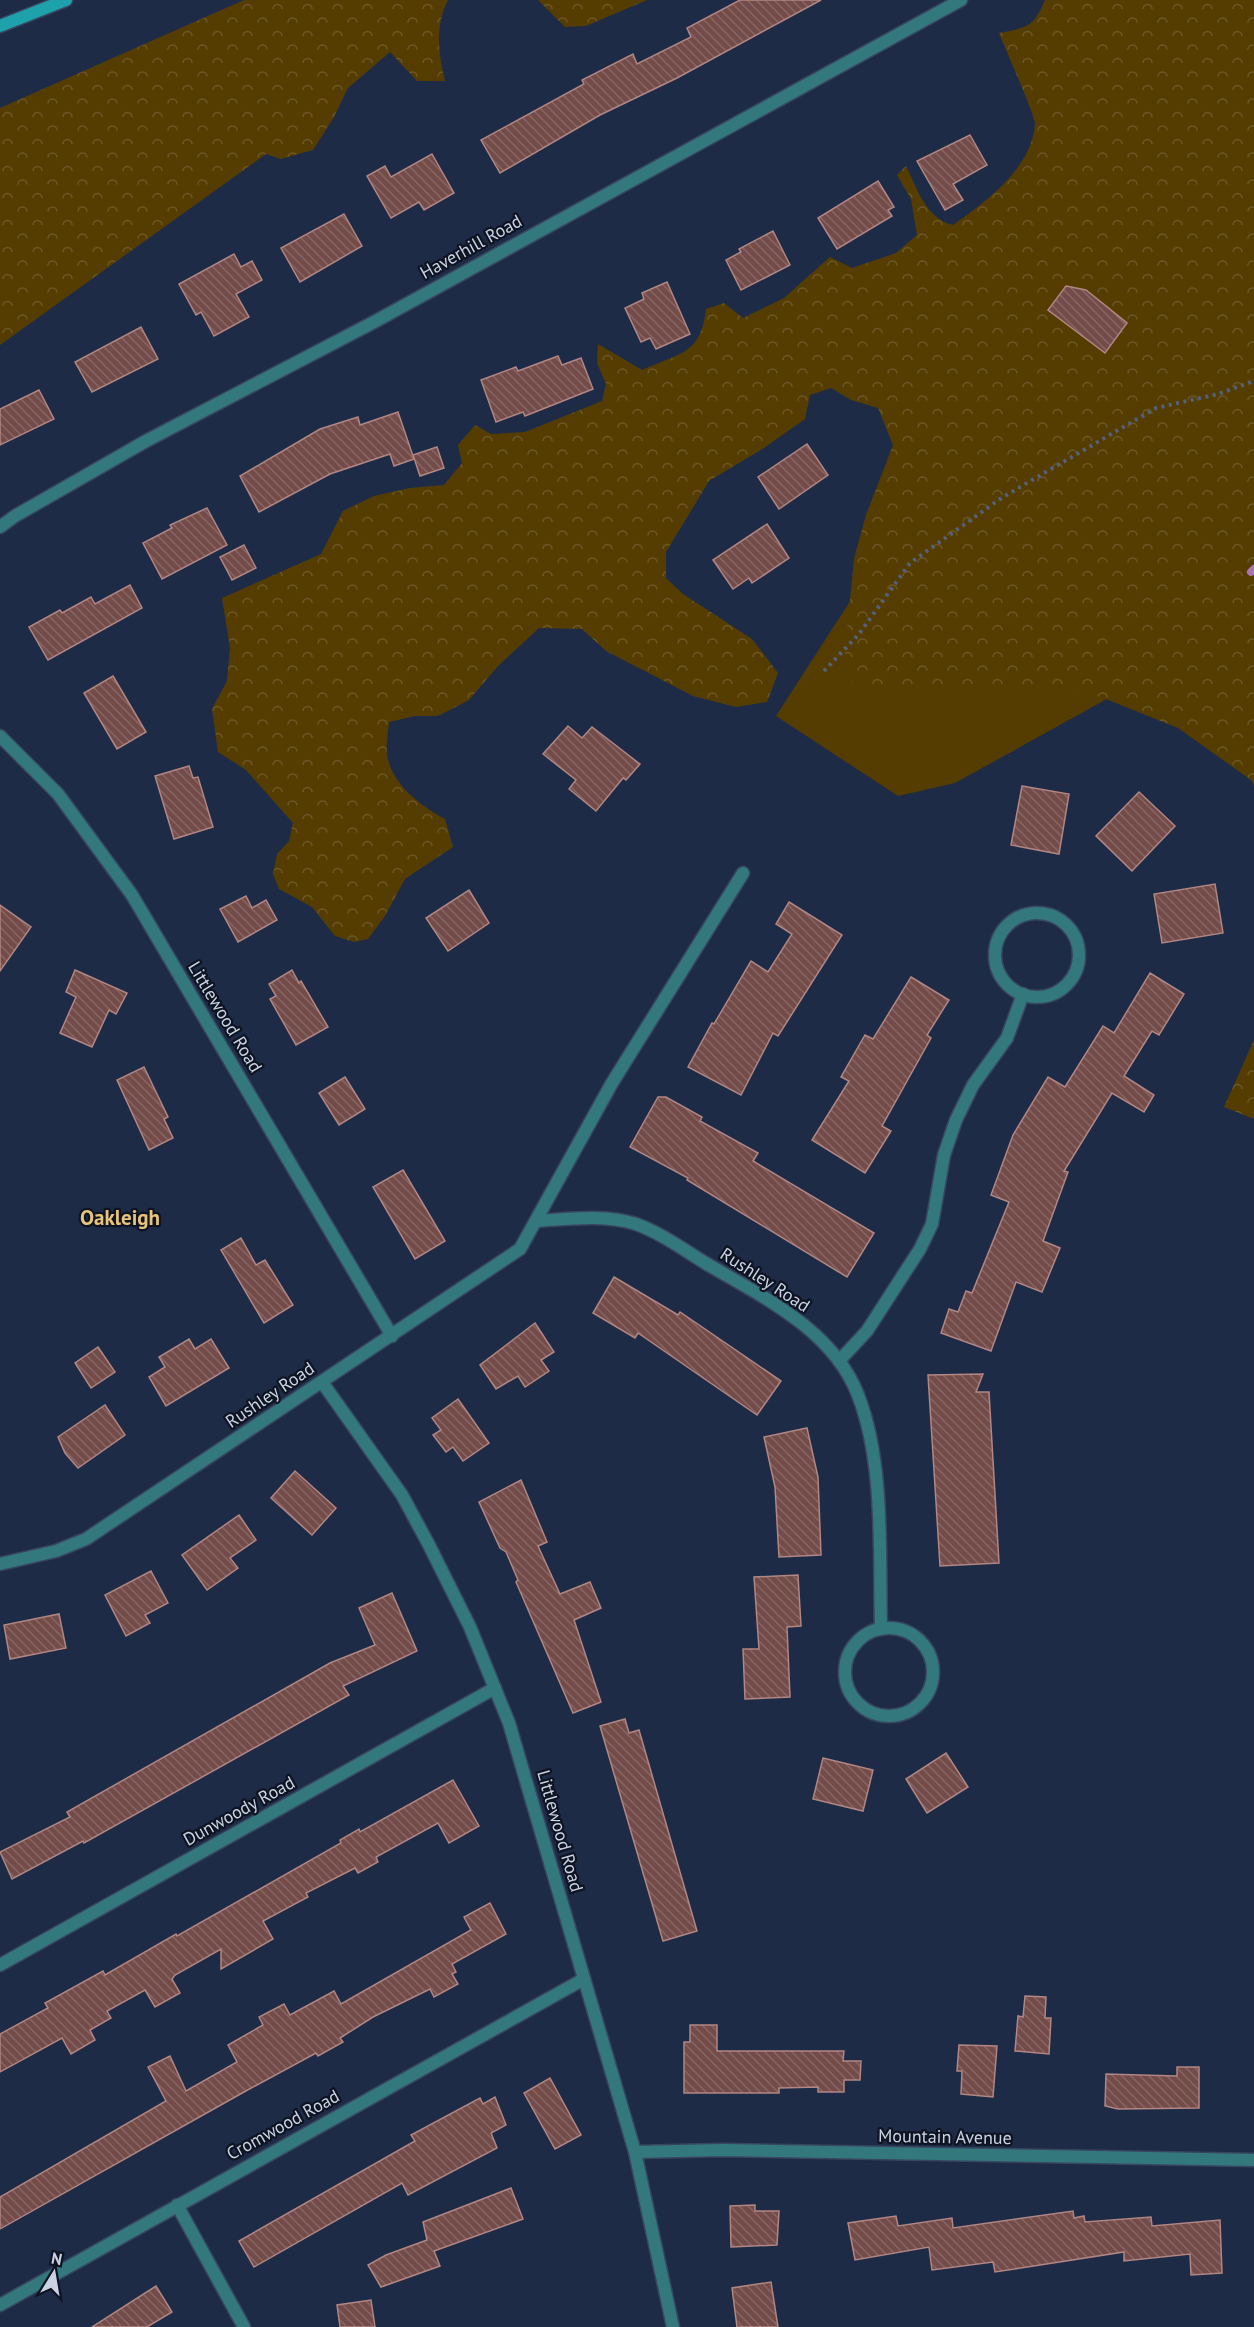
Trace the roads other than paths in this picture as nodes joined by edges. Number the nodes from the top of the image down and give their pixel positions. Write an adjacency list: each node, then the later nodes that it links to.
1 (66, 0): 3 (main road)
2 (961, 0): 4 (street, Haverhill Road)
3 (0, 26)
4 (0, 527)
5 (0, 736): 9 (street, Littlewood Road)
6 (743, 873): 8 (street, Rushley Road)
7 (1023, 994): 7 (street); 10 (street)
8 (536, 1221): 9 (street, Rushley Road); 10 (street, Rushley Road)
9 (392, 1336): 11 (street, Rushley Road)
10 (839, 1361): 13 (street, Rushley Road)
11 (322, 1382): 12 (street, Rushley Road); 14 (street, Littlewood Road)
12 (0, 1564)
13 (881, 1629): 13 (street)
14 (495, 1688): 15 (street, Dunwoody Road); 16 (street, Littlewood Road)
15 (0, 1965)
16 (584, 1979): 17 (street, Littlewood Road); 19 (street, Cromwood Road)
17 (635, 2152): 18 (street, Mountain Avenue); 22 (street, Littlewood Road)
18 (1254, 2160)
19 (177, 2205): 20 (street, Cromwood Road); 21 (street)
20 (0, 2305)
21 (244, 2327)
22 (673, 2327)

